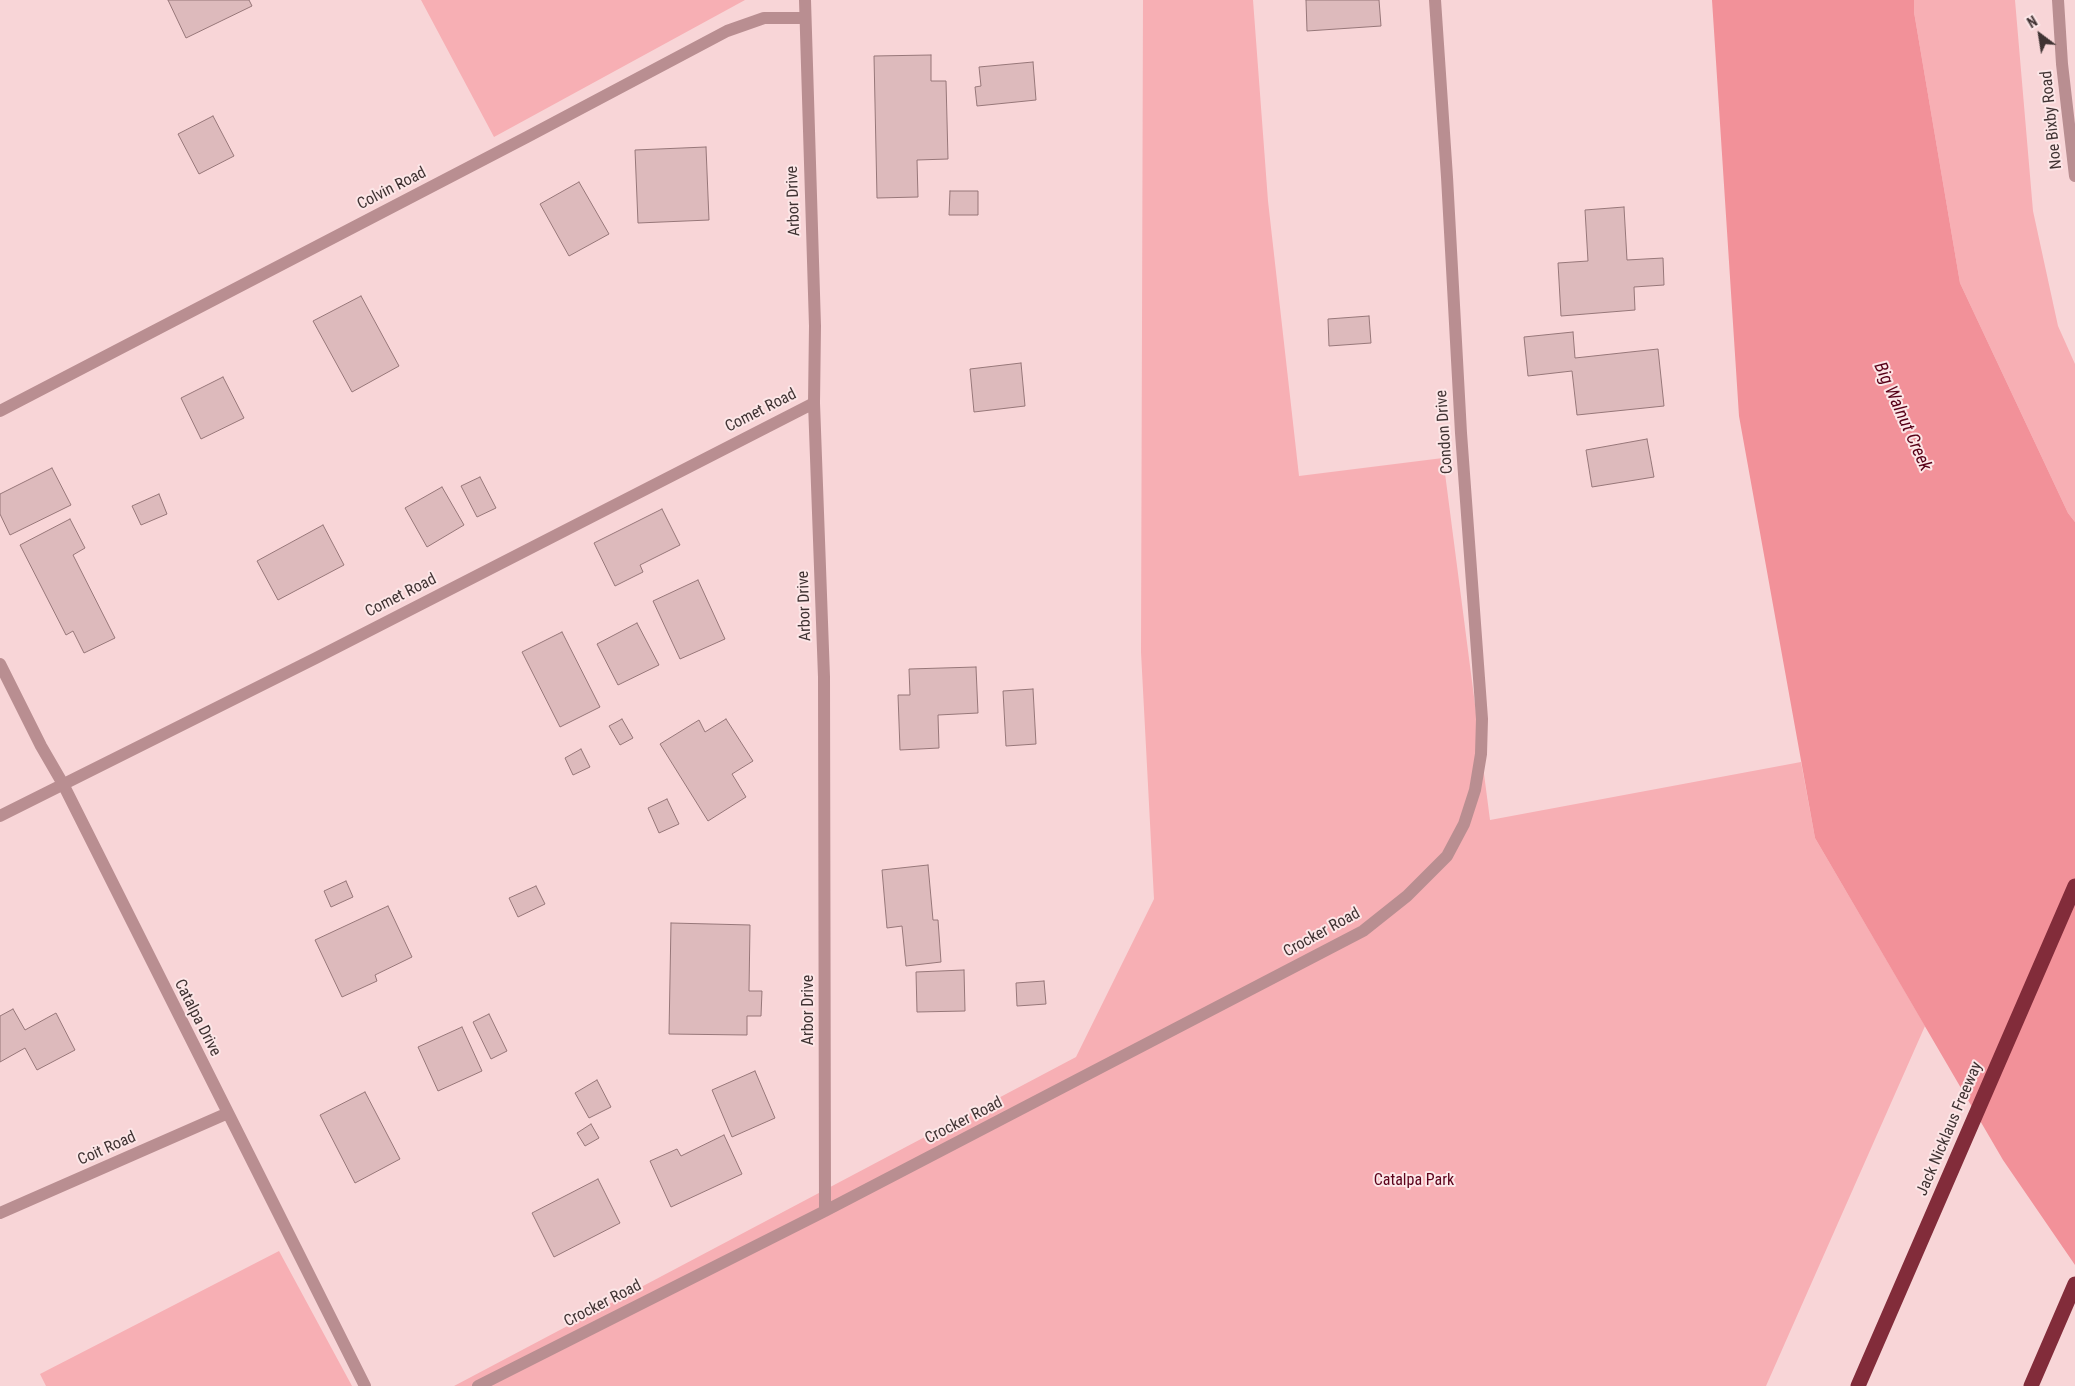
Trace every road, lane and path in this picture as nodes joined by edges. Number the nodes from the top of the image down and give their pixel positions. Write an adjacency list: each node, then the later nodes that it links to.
1 (805, 0): 4 (street, Arbor Drive)
2 (1435, 0): 11 (street, Condon Drive)
3 (2058, 0): 5 (street, Noe Bixby Road)
4 (805, 18): 6 (street, Arbor Drive); 7 (street, Colvin Road)
5 (2075, 176)
6 (814, 403): 9 (street, Comet Road); 14 (street, Arbor Drive)
7 (0, 411)
8 (0, 664): 9 (street, Catalpa Drive)
9 (63, 784): 10 (street, Comet Road); 13 (street, Catalpa Drive)
10 (0, 816)
11 (1447, 856): 14 (street, Crocker Road)
12 (2075, 886): 19 (highway, Jack Nicklaus Freeway)
13 (228, 1113): 15 (street, Coit Road); 17 (street, Catalpa Drive)
14 (825, 1211): 18 (street, Crocker Road)
15 (0, 1213)
16 (2075, 1284): 20 (highway)
17 (365, 1386)
18 (478, 1386)
19 (1858, 1386)
20 (2031, 1386)

